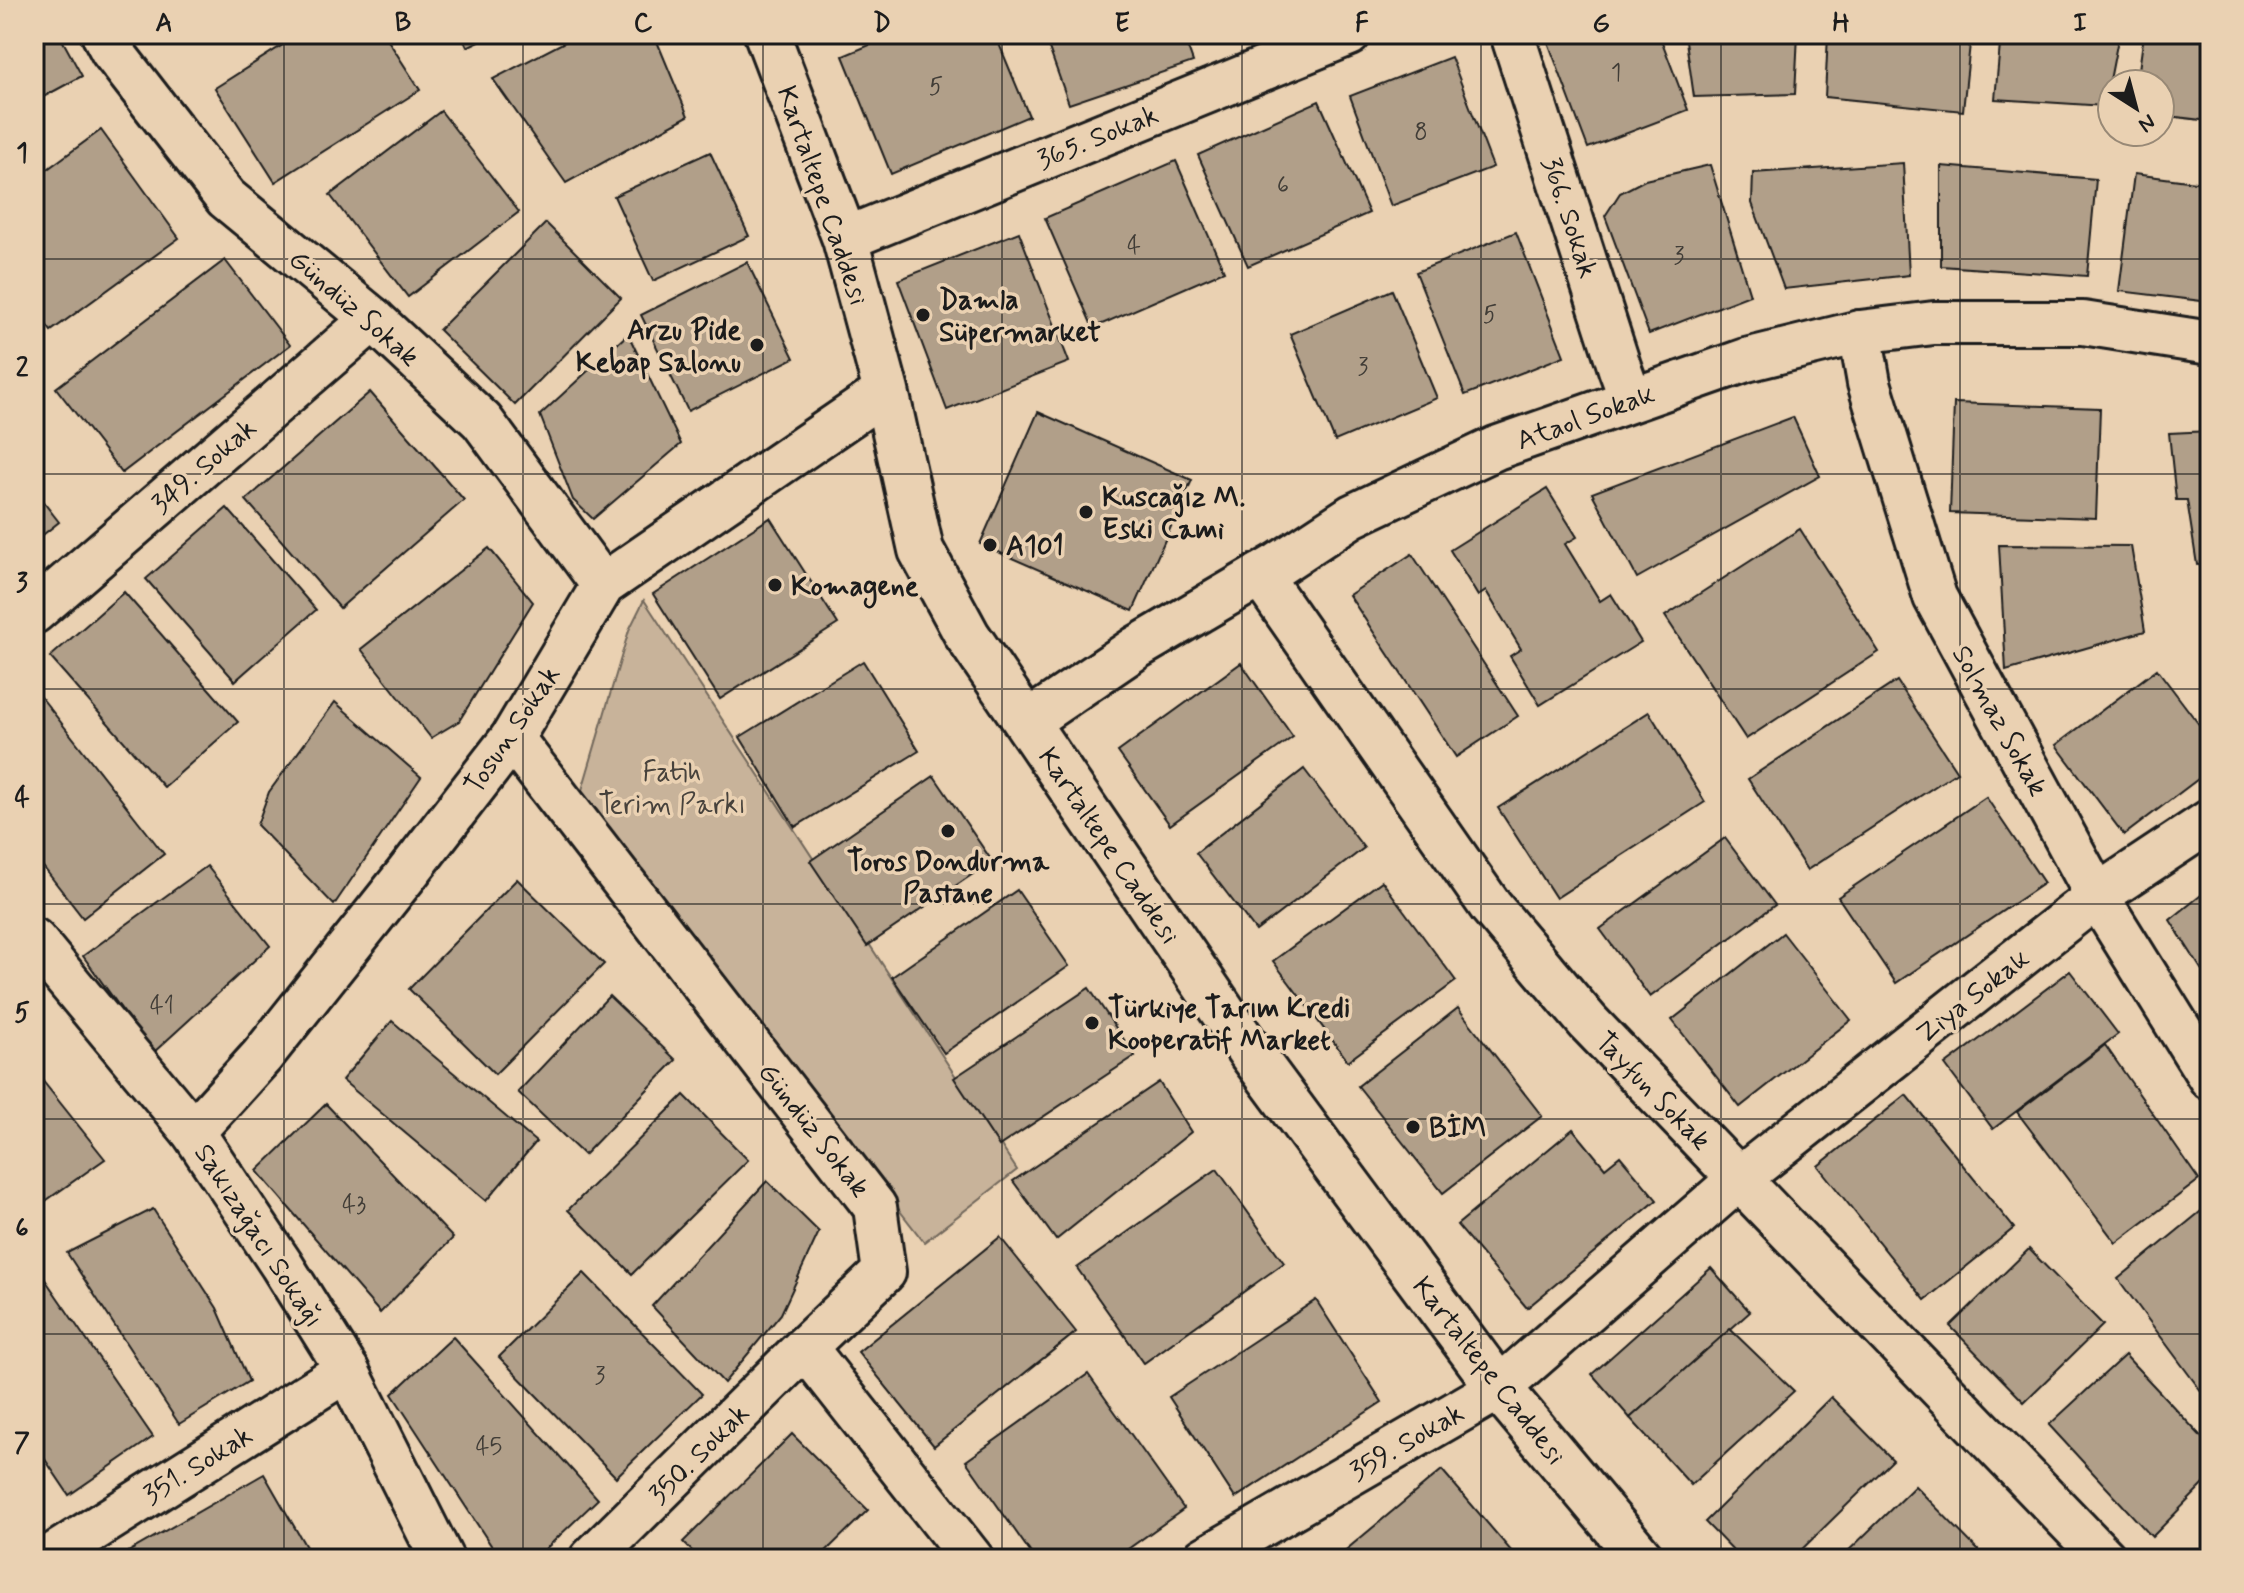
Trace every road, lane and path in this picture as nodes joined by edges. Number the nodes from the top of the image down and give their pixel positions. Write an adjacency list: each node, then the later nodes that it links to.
1 (103, 34): 6 (street, Gündüz Sokak)
2 (767, 34): 5 (street, Kartaltepe Caddesi)
3 (1349, 34): 5 (street, 365. Sokak)
4 (1512, 34): 10 (street, 366. Sokak)
5 (845, 239): 9 (street, Kartaltepe Caddesi)
6 (373, 319): 12 (street, Gündüz Sokak); 13 (street, 349. Sokak)
7 (1860, 332): 8 (street, Ataol Sokak); 10 (street, Ataol Sokak); 17 (street, Solmaz Sokak)
8 (2210, 343)
9 (886, 391): 12 (street, Tosun Sokak); 14 (street, Kartaltepe Caddesi)
10 (1631, 399): 11 (street, Ataol Sokak)
11 (1260, 575): 14 (street, Ataol Sokak); 21 (street, Tayfun Sokak)
12 (603, 585): 15 (street, Tosun Sokak)
13 (34, 612)
14 (1027, 722): 24 (street, Kartaltepe Caddesi)
15 (512, 738): 20 (street, Tosun Sokak); 22 (street, Gündüz Sokak)
16 (2210, 821): 17 (street, Ziya Sokak)
17 (2097, 896): 19 (street, Solmaz Sokak); 21 (street, Ziya Sokak)
18 (34, 940): 20 (street, Sakızağacı Sokağı)
19 (2210, 1078)
20 (193, 1132): 23 (street, Sakızağacı Sokağı)
21 (1740, 1178): 24 (street, 359. Sokak); 31 (street, Tayfun Sokak)
22 (805, 1347): 27 (street, 350. Sokak); 28 (street)
23 (347, 1370): 25 (street, 351. Sokak); 26 (street, Sakızağacı Sokağı)
24 (1499, 1388): 29 (street, 359. Sokak); 30 (street, Kartaltepe Caddesi)
25 (47, 1559)
26 (442, 1559)
27 (591, 1559)
28 (972, 1559)
29 (1204, 1559)
30 (1642, 1559)
31 (2105, 1559)

